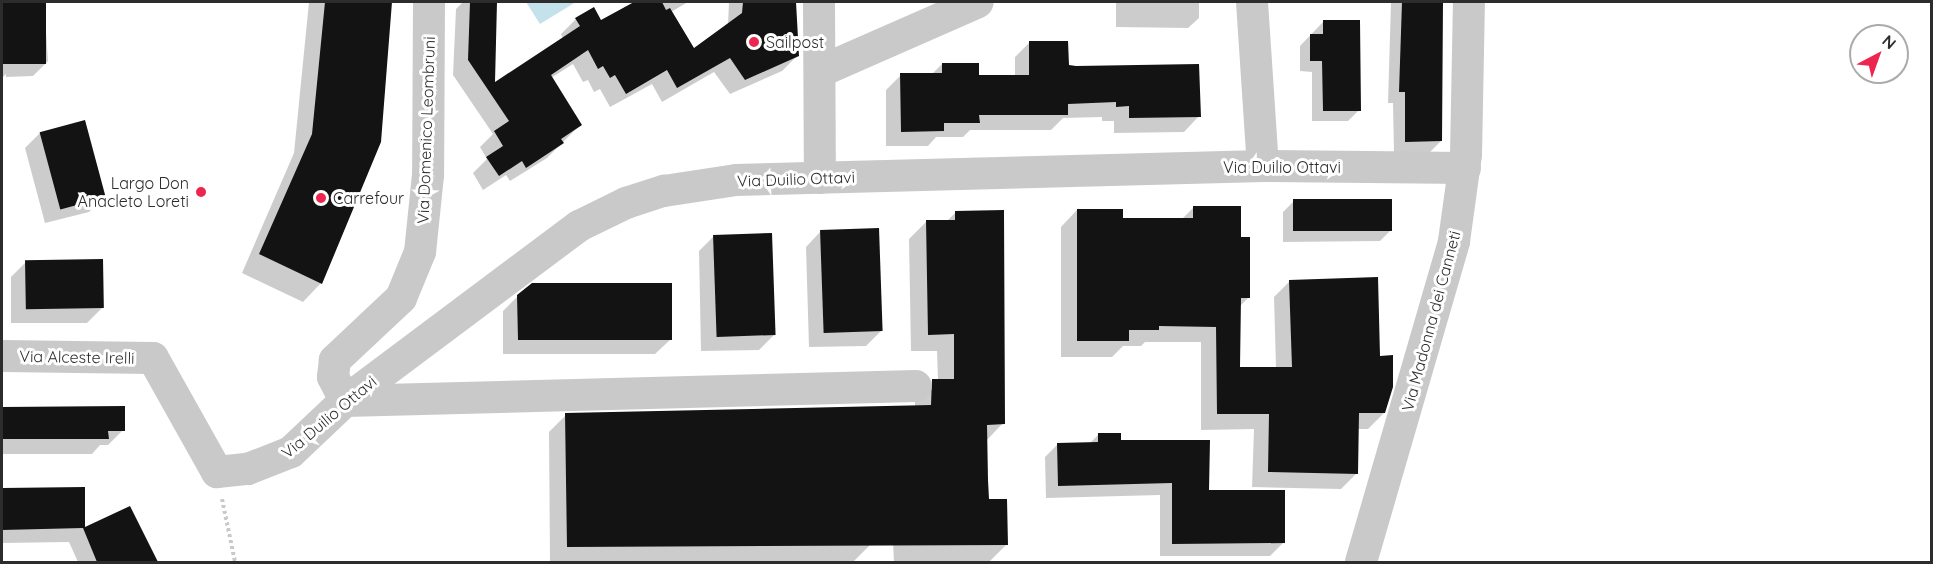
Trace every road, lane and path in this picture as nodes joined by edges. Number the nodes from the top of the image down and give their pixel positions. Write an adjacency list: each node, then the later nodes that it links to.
1 (429, 2): 12 (street, Via Domenico Leombruni)
2 (819, 2): 6 (street)
3 (978, 2): 6 (street)
4 (1252, 2): 7 (street)
5 (1469, 2): 8 (street, Via Madonna dei Canneti)
6 (820, 71): 9 (street)
7 (1263, 166): 8 (street, Via Duilio Ottavi); 9 (street, Via Duilio Ottavi)
8 (1465, 168): 15 (street, Via Madonna dei Canneti)
9 (820, 178): 12 (street, Via Duilio Ottavi)
10 (2, 356): 13 (street, Via Alceste Irelli)
11 (915, 386): 12 (street)
12 (345, 401): 13 (street, Via Duilio Ottavi)
13 (217, 471): 14 (path)
14 (235, 562)
15 (1361, 562)

